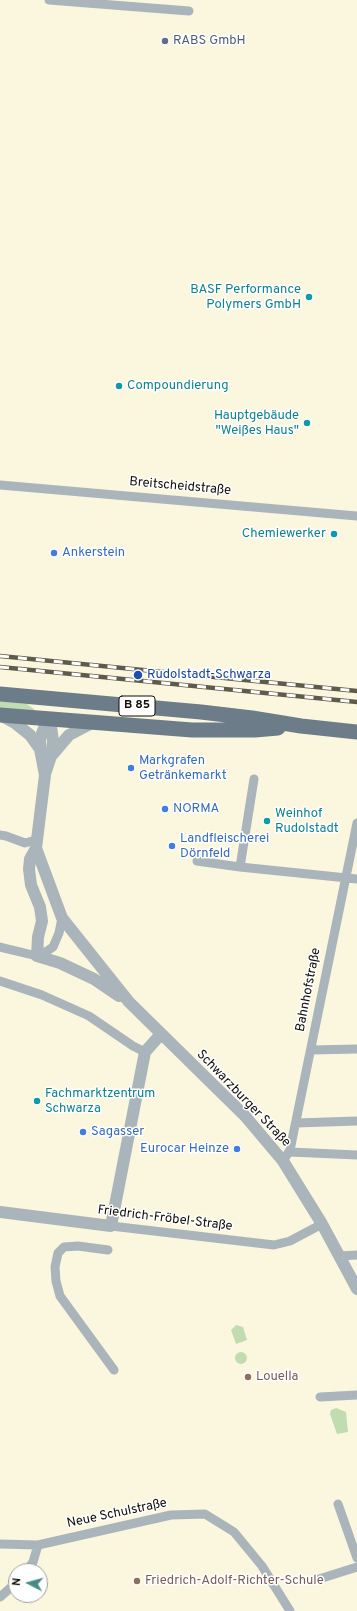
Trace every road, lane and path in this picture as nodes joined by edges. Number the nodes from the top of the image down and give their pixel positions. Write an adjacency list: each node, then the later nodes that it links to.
1 (48, 0): 2 (street)
2 (189, 11)
3 (0, 485): 4 (street, Breitscheidstraße)
4 (357, 516)
5 (0, 694): 6 (main road, B 85)
6 (52, 698): 8 (main road); 10 (main road, B 85)
7 (0, 715): 8 (main road, B 85); 12 (street)
8 (50, 719): 9 (main road, B 85); 12 (street); 13 (street)
9 (92, 723): 10 (main road, B 85); 13 (street)
10 (301, 726): 11 (main road, B 85)
11 (357, 732)
12 (40, 749): 14 (street, Schwarzburger Straße)
13 (51, 756): 14 (street)
14 (45, 776): 18 (street, Schwarzburger Straße)
15 (254, 779): 20 (street)
16 (357, 823): 21 (street, Bahnhofstraße)
17 (0, 835): 18 (street)
18 (36, 844): 23 (street, Schwarzburger Straße); 25 (street, Schwarzburger Straße)
19 (197, 861): 20 (street)
20 (240, 867): 21 (street)
21 (346, 878): 22 (street); 30 (street, Bahnhofstraße)
22 (357, 879)
23 (62, 918): 25 (street); 27 (street, Schwarzburger Straße)
24 (0, 947): 25 (street, Schwarzburger Straße)
25 (37, 956): 27 (street, Schwarzburger Straße)
26 (0, 981): 31 (street)
27 (130, 1002): 28 (street, Schwarzburger Straße)
28 (161, 1034): 31 (street); 35 (street, Schwarzburger Straße)
29 (357, 1049): 30 (street)
30 (311, 1050): 33 (street, Bahnhofstraße)
31 (145, 1052): 38 (street)
32 (357, 1121): 33 (street)
33 (296, 1123): 35 (street, Bahnhofstraße)
34 (357, 1155): 35 (street)
35 (286, 1156): 37 (street, Schwarzburger Straße)
36 (0, 1212): 38 (street, Friedrich-Fröbel-Straße)
37 (322, 1224): 38 (street, Friedrich-Fröbel-Straße); 41 (street, Schwarzburger Straße)
38 (111, 1226)
39 (108, 1250): 43 (street)
40 (357, 1255): 41 (street)
41 (339, 1256): 42 (street, Schwarzburger Straße)
42 (357, 1289)
43 (114, 1370)
44 (357, 1395): 45 (street)
45 (320, 1397)
46 (338, 1504): 49 (street)
47 (0, 1544): 48 (street, Neue Schulstraße)
48 (38, 1545): 50 (street); 55 (street, Neue Schulstraße)
49 (357, 1558)
50 (32, 1563)
51 (357, 1568): 52 (street)
52 (319, 1579)
53 (8, 1590): 54 (street)
54 (0, 1597)
55 (290, 1611)

